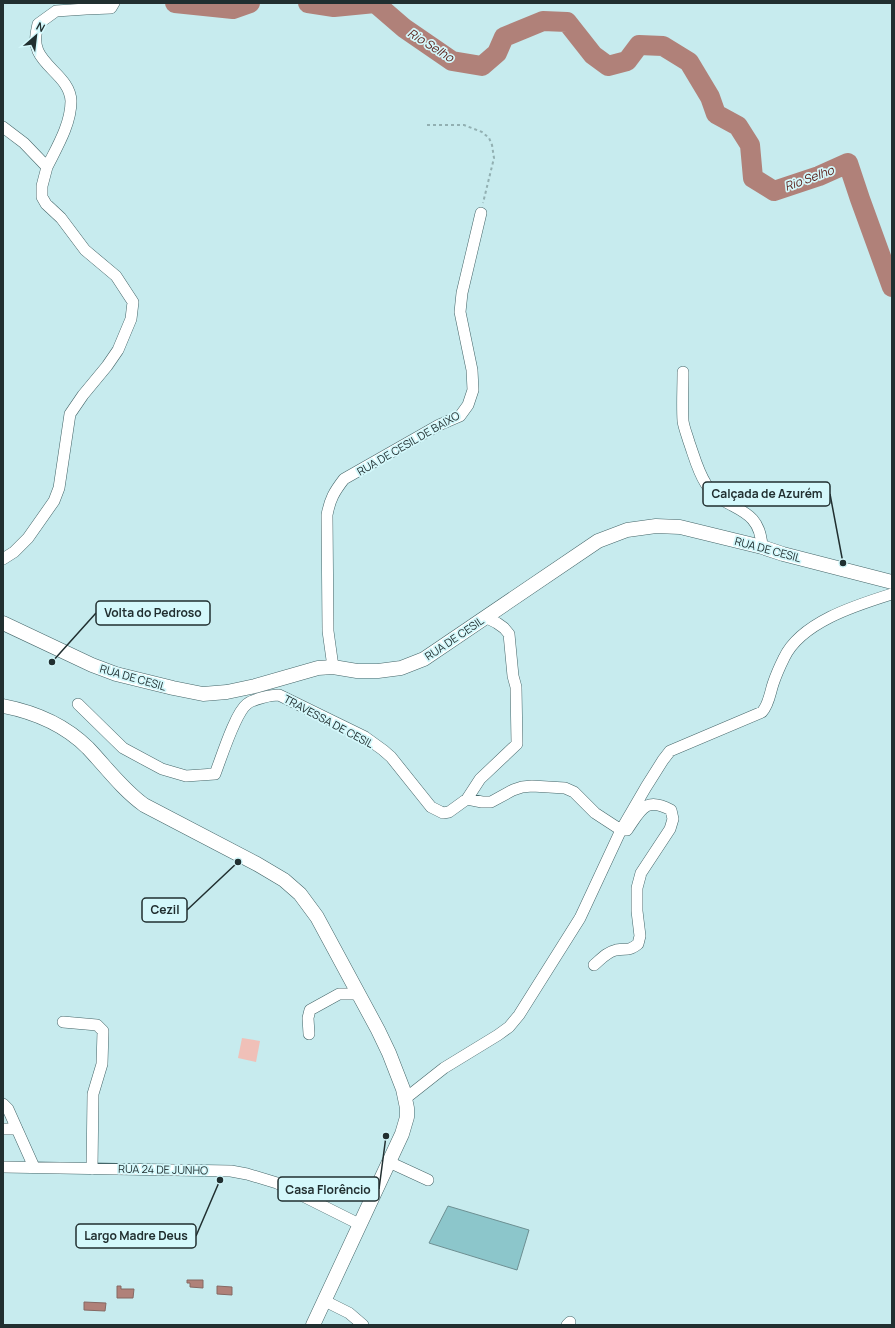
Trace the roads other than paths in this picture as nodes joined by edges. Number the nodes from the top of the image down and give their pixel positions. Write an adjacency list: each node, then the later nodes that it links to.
1 (114, 3): 3 (street)
2 (3, 127): 3 (street)
3 (47, 167): 7 (street)
4 (481, 214): 12 (street, RUA DE CESIL DE BAIXO)
5 (683, 372): 6 (street)
6 (762, 547): 8 (main road, RUA DE CESIL); 10 (main road, RUA DE CESIL)
7 (3, 559)
8 (892, 582)
9 (892, 594): 18 (street)
10 (485, 617): 12 (main road, RUA DE CESIL); 17 (street, TRAVESSA DE CESIL)
11 (3, 623): 13 (main road, RUA DE CESIL)
12 (333, 667): 13 (main road, RUA DE CESIL)
13 (277, 680): 14 (street)
14 (279, 694): 15 (street); 17 (street, TRAVESSA DE CESIL)
15 (78, 704)
16 (3, 706): 20 (main road)
17 (467, 799): 18 (street)
18 (622, 830): 19 (street); 23 (street)
19 (594, 965)
20 (359, 994): 22 (street); 23 (main road)
21 (64, 1022): 30 (street)
22 (308, 1034)
23 (406, 1098): 27 (main road)
24 (3, 1104): 26 (street)
25 (3, 1129): 26 (street)
26 (17, 1129): 29 (street)
27 (389, 1162): 31 (street); 32 (main road)
28 (3, 1167): 29 (street, RUA 24 DE JUNHO)
29 (34, 1167): 30 (street, RUA 24 DE JUNHO)
30 (92, 1168): 32 (street, RUA 24 DE JUNHO)
31 (428, 1180)
32 (359, 1224): 33 (main road)
33 (325, 1301): 34 (main road); 35 (street)
34 (313, 1325)
35 (363, 1325)

